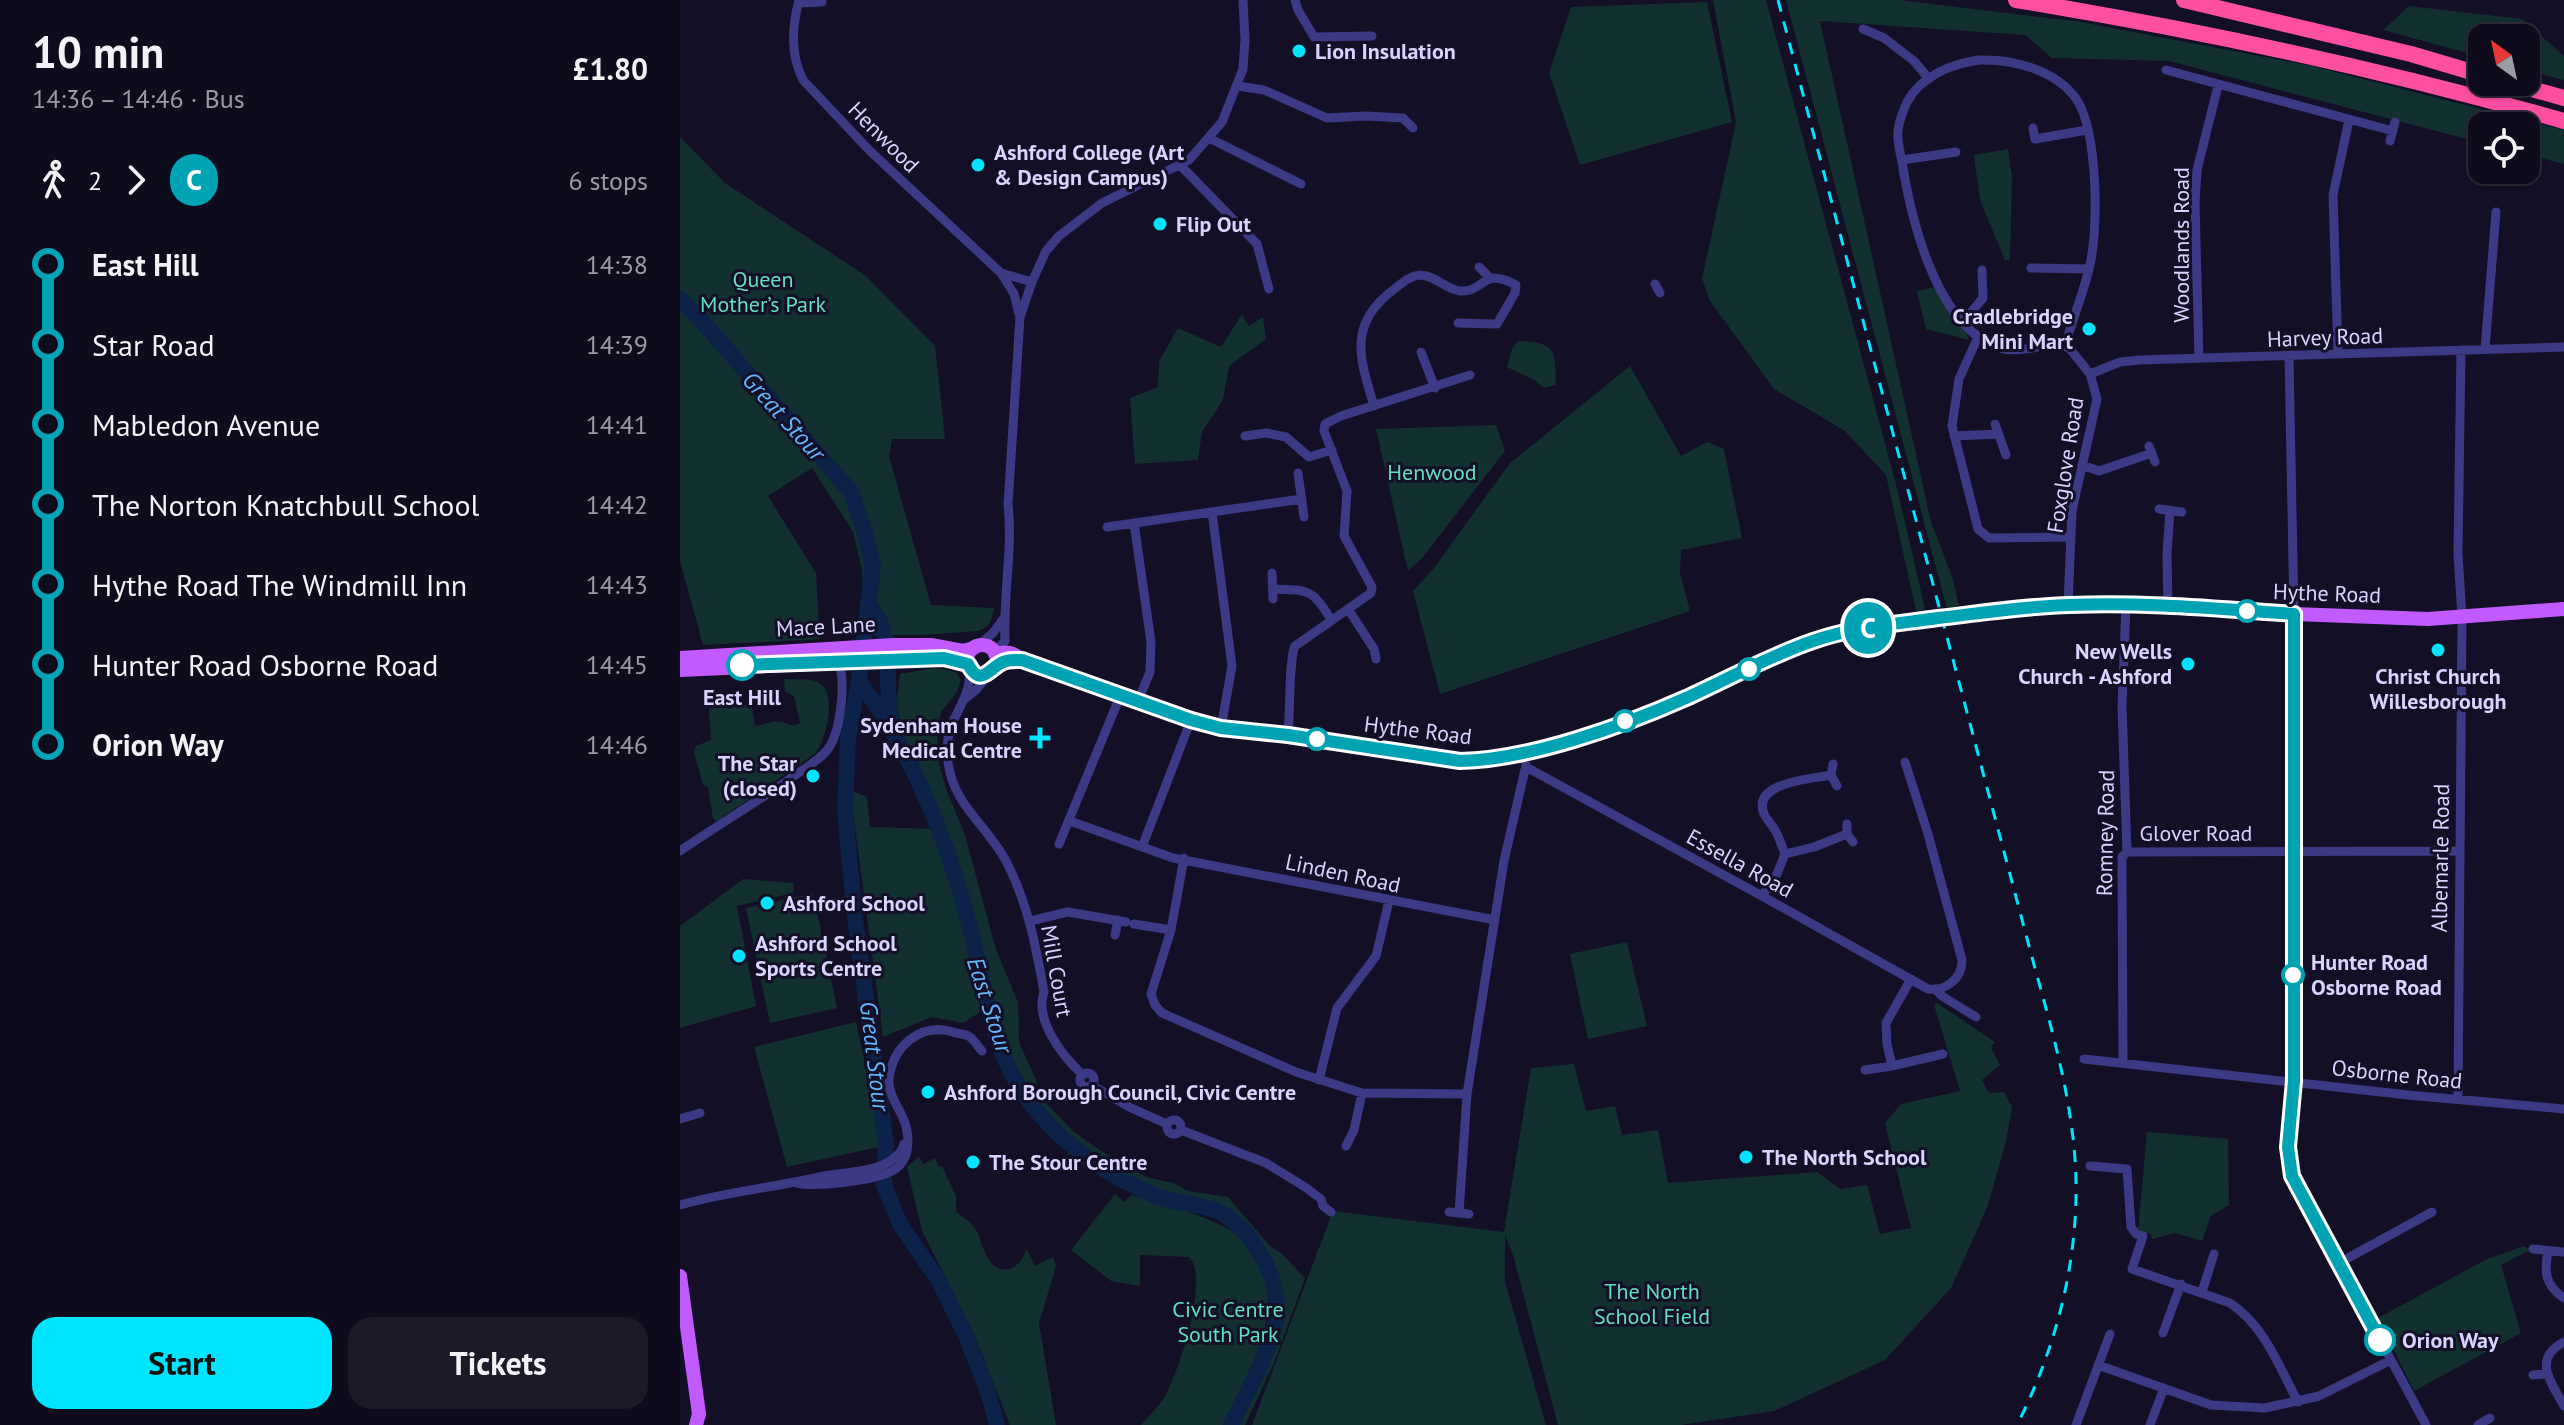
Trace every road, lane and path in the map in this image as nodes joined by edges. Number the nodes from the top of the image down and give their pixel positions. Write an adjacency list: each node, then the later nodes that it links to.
1 (1243, 0): 12 (street, Henwood)
2 (1295, 0): 8 (street)
3 (2016, 0): 17 (highway)
4 (2184, 0): 10 (highway)
5 (799, 1): 6 (street, Henwood); 33 (street, Henwood)
6 (822, 2)
7 (1867, 34): 11 (street)
8 (1372, 36)
9 (2166, 70): 13 (street)
10 (2468, 71)
11 (1929, 79): 20 (street); 24 (street)
12 (1238, 86): 18 (street); 22 (street, Henwood)
13 (2218, 86): 16 (street); 51 (street, Woodlands Road)
14 (2540, 91): 15 (highway)
15 (2564, 98)
16 (2349, 120): 21 (street); 49 (street)
17 (2564, 121)
18 (1413, 128)
19 (2033, 128): 20 (street)
20 (2087, 130): 31 (street)
21 (2392, 131)
22 (1209, 138): 25 (street, Henwood); 26 (street)
23 (1956, 152): 24 (street)
24 (1902, 160): 41 (street)
25 (1180, 165): 36 (street, Henwood); 37 (street)
26 (1301, 184)
27 (2496, 212): 46 (street)
28 (1422, 261): 34 (street)
29 (1479, 267): 35 (street)
30 (2031, 268): 31 (street)
31 (2089, 269): 44 (street)
32 (1982, 270): 41 (street)
33 (1001, 273): 36 (street, Henwood); 40 (street, Henwood)
34 (1422, 275): 35 (street); 39 (street)
35 (1490, 278): 42 (street)
36 (1032, 282): 40 (street, Henwood)
37 (1269, 289)
38 (1367, 300): 39 (street)
39 (1376, 307): 55 (street)
40 (1020, 317): 80 (street, Henwood)
41 (1963, 322): 43 (street)
42 (1458, 323)
43 (1978, 337): 44 (street); 57 (street)
44 (2062, 344): 52 (street, Foxglove Road)
45 (2564, 347): 46 (street, Harvey Road)
46 (2485, 349): 47 (street, Harvey Road)
47 (2461, 350): 49 (street, Harvey Road); 79 (street, Albemarle Road)
48 (1421, 352): 54 (street)
49 (2338, 354): 50 (street, Harvey Road)
50 (2289, 357): 51 (street, Harvey Road); 78 (street)
51 (2199, 358): 52 (street, Harvey Road)
52 (2090, 374): 61 (street, Foxglove Road)
53 (1470, 375): 54 (street)
54 (1435, 388): 55 (street)
55 (1374, 406): 58 (street)
56 (1245, 436): 58 (street)
57 (1954, 436): 60 (street); 71 (street)
58 (1332, 450): 76 (street)
59 (2152, 454): 61 (street)
60 (2006, 455)
61 (2082, 465): 71 (street, Foxglove Road)
62 (1298, 473): 63 (street)
63 (1302, 499): 66 (street); 68 (street)
64 (2159, 509): 65 (street)
65 (2170, 510): 67 (street); 75 (street)
66 (1212, 512): 70 (street); 95 (street)
67 (2182, 512)
68 (1304, 517)
69 (1110, 523): 70 (street)
70 (1134, 523): 93 (street)
71 (2070, 537): 73 (street, Foxglove Road)
72 (1272, 573): 81 (street)
73 (2068, 605): 74 (main road, Hythe Road); 97 (main road, Hythe Road, bridge)
74 (2126, 605): 75 (main road, Hythe Road); 109 (street, Romney Road)
75 (2168, 606): 78 (main road, Hythe Road)
76 (1348, 609): 81 (street); 87 (street)
77 (2564, 609): 79 (main road, Hythe Road)
78 (2294, 614): 79 (main road, Hythe Road); 106 (street)
79 (2462, 617): 108 (street, Albemarle Road)
80 (1003, 619): 82 (street); 85 (street, Henwood)
81 (1331, 620): 96 (street)
82 (976, 647): 84 (main road, Mace Lane); 85 (main road); 89 (main road)
83 (832, 648): 84 (main road, Mace Lane); 86 (main road, Mace Lane); 88 (street)
84 (894, 653): 88 (main road, Mace Lane); 89 (main road, Mace Lane)
85 (996, 657): 89 (main road); 91 (main road, Hythe Road); 92 (street, Mill Court)
86 (680, 658)
87 (1376, 659)
88 (845, 663): 90 (main road, Mace Lane); 107 (street)
89 (969, 666): 92 (street, Mill Court)
90 (680, 670)
91 (1121, 694): 93 (main road, Hythe Road); 102 (street)
92 (966, 698): 115 (street, Mill Court)
93 (1138, 701): 94 (main road, Hythe Road)
94 (1191, 720): 95 (main road, Hythe Road); 105 (street)
95 (1221, 728): 96 (main road, Hythe Road)
96 (1288, 735): 97 (main road, Hythe Road)
97 (1526, 760): 112 (street, Essella Road); 114 (street)
98 (1905, 762): 120 (street)
99 (1833, 764): 100 (street)
100 (1831, 775): 101 (street); 110 (street)
101 (1837, 786)
102 (1070, 821): 104 (street); 105 (street, Linden Road)
103 (1849, 833): 110 (street)
104 (1059, 844)
105 (1142, 847): 111 (street, Linden Road)
106 (2293, 850): 108 (street, Glover Road); 109 (street, Glover Road); 129 (street)
107 (680, 851)
108 (2458, 851): 132 (street, Albemarle Road)
109 (2127, 852): 125 (street, Romney Road)
110 (1785, 854): 112 (street)
111 (1184, 858): 113 (street, Linden Road); 117 (street)
112 (1762, 896): 119 (street, Essella Road)
113 (1389, 901): 114 (street, Linden Road); 128 (street)
114 (1495, 920): 131 (street)
115 (1030, 921): 116 (street); 139 (street, Mill Court)
116 (1126, 922): 117 (street); 118 (street)
117 (1171, 930): 128 (street)
118 (1115, 935)
119 (1911, 979): 120 (street, Essella Road); 126 (street)
120 (1936, 990): 121 (street, Essella Road)
121 (1976, 1017)
122 (982, 1051): 138 (street)
123 (1943, 1054): 126 (street)
124 (2084, 1059): 125 (street, Osborne Road)
125 (2123, 1063): 129 (street, Osborne Road)
126 (1892, 1066): 127 (street)
127 (1865, 1070)
128 (1319, 1080): 130 (street)
129 (2294, 1081): 132 (street, Osborne Road); 146 (street)
130 (1362, 1093): 131 (street); 136 (street)
131 (1467, 1094): 141 (street)
132 (2458, 1098): 133 (street, Osborne Road)
133 (2564, 1109)
134 (700, 1113): 135 (street)
135 (680, 1119)
136 (1346, 1146)
137 (2090, 1166): 148 (street)
138 (680, 1205)
139 (1331, 1212)
140 (2432, 1212): 146 (street)
141 (1459, 1213)
142 (2533, 1249): 143 (street)
143 (2548, 1251): 144 (street); 150 (street)
144 (2564, 1252)
145 (2214, 1254): 149 (street)
146 (2339, 1263): 154 (street)
147 (680, 1276): 162 (main road)
148 (2181, 1284): 149 (street); 151 (street)
149 (2202, 1292): 159 (street)
150 (2564, 1298)
151 (2163, 1333)
152 (2110, 1334): 155 (street)
153 (2564, 1342): 156 (street)
154 (2391, 1360): 159 (street); 165 (street)
155 (2098, 1365): 158 (street); 163 (street)
156 (2546, 1374): 157 (street); 160 (street)
157 (2533, 1375)
158 (2164, 1388): 159 (street); 164 (street)
159 (2298, 1402)
160 (2564, 1406)
161 (2490, 1418): 166 (street)
162 (701, 1421)
163 (2076, 1425)
164 (2150, 1425)
165 (2426, 1425)
166 (2478, 1425)

